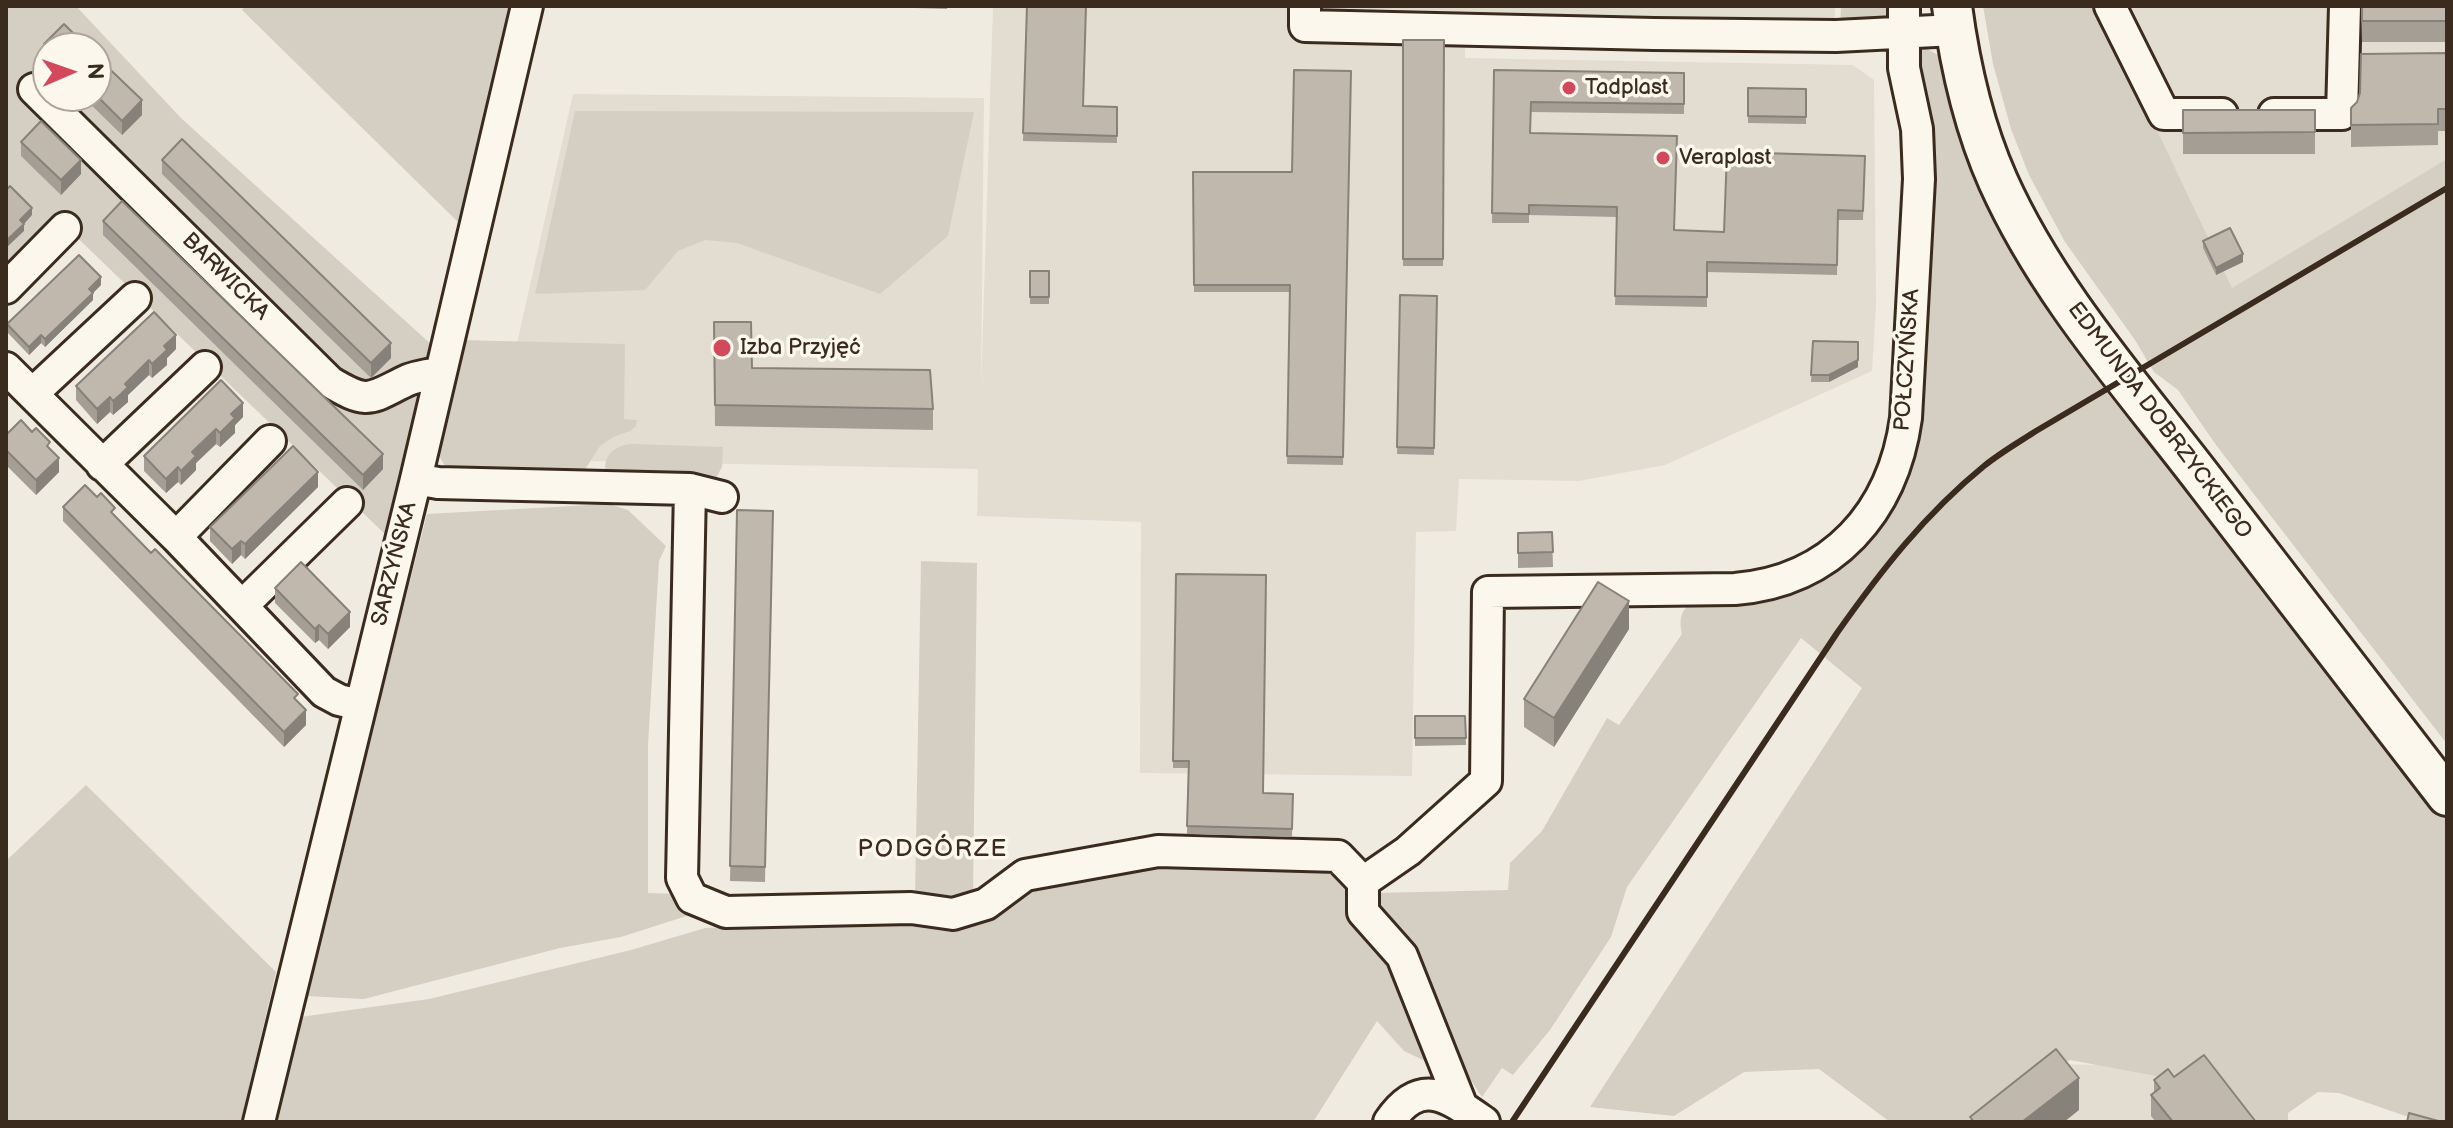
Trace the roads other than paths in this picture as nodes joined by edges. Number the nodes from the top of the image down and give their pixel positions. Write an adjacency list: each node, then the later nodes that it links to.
1 (527, 6): 13 (street, SARZYŃSKA)
2 (2110, 6): 3 (street)
3 (2345, 6)
4 (1305, 16): 6 (street)
5 (1954, 18): 6 (street); 24 (main road, EDMUNDA DOBRZYCKIEGO)
6 (1904, 20): 25 (street, POŁCZYŃSKA)
7 (57, 112): 13 (street, BARWICKA)
8 (65, 228): 9 (street)
9 (6, 288)
10 (135, 298): 14 (street)
11 (205, 367): 16 (street)
12 (6, 368): 14 (street)
13 (440, 372): 17 (street, SARZYŃSKA)
14 (32, 394): 16 (street)
15 (270, 441): 21 (street)
16 (102, 465): 21 (street)
17 (416, 479): 18 (street); 23 (street, SARZYŃSKA)
18 (690, 489): 19 (street); 25 (street)
19 (722, 497)
20 (347, 503): 22 (street)
21 (176, 537): 22 (street)
22 (243, 605): 23 (street)
23 (360, 705): 27 (street, SARZYŃSKA)
24 (2447, 796)
25 (1363, 882): 26 (street)
26 (1473, 1114): 28 (street)
27 (259, 1122)
28 (1389, 1122)

